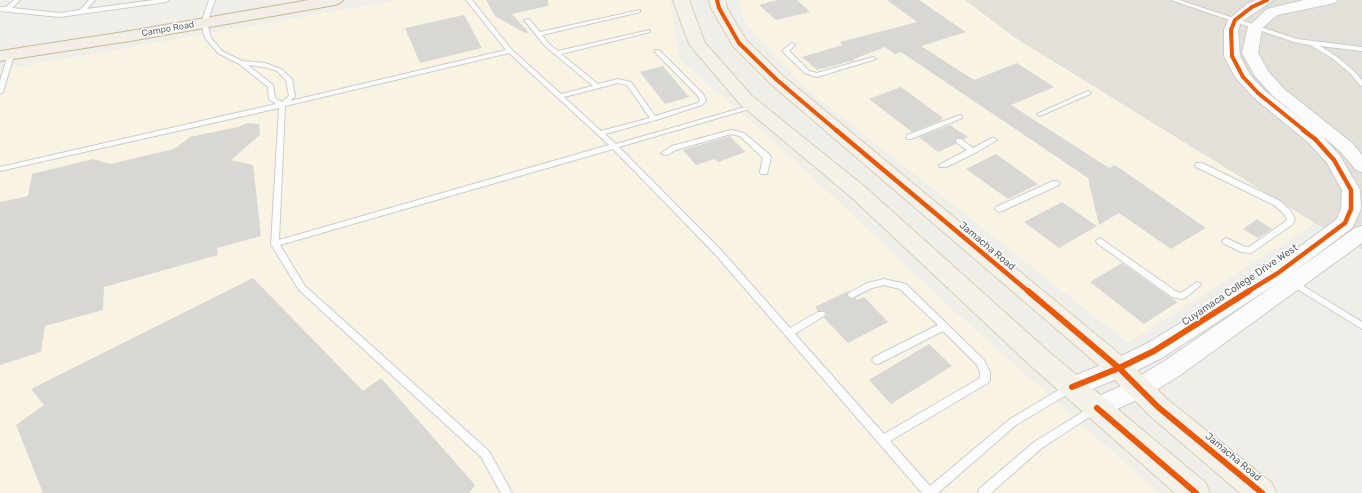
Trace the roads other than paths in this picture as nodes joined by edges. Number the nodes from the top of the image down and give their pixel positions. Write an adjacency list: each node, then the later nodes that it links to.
1 (17, 0): 13 (lane)
2 (92, 0): 15 (lane)
3 (166, 0): 15 (lane)
4 (280, 0): 16 (highway, Campo Road)
5 (335, 0): 16 (highway, Campo Road)
6 (469, 0): 26 (lane)
7 (681, 0): 38 (main road)
8 (717, 0): 70 (main road, Jamacha Road)
9 (1174, 0): 18 (lane)
10 (1267, 0): 18 (street)
11 (1330, 0): 19 (street)
12 (0, 9): 13 (lane)
13 (7, 9): 15 (lane)
14 (638, 11): 21 (lane)
15 (82, 12)
16 (208, 12): 22 (highway, Campo Road); 29 (highway, Campo Road); 31 (lane)
17 (527, 20): 21 (lane)
18 (1235, 20): 19 (lane); 58 (street, Cuyamaca College Drive West)
19 (1255, 27): 23 (lane); 53 (street)
20 (648, 31): 28 (lane)
21 (538, 34): 28 (lane)
22 (0, 42)
23 (1313, 44): 25 (lane); 32 (lane)
24 (792, 45): 30 (lane)
25 (1362, 49)
26 (510, 51): 36 (lane); 37 (lane)
27 (657, 51): 41 (lane)
28 (557, 53): 33 (lane)
29 (6, 55): 34 (lane)
30 (873, 59)
31 (240, 63): 37 (lane); 37 (lane)
32 (1362, 84)
33 (597, 86): 36 (lane); 41 (lane)
34 (0, 92)
35 (1088, 93): 39 (lane)
36 (559, 96): 44 (lane)
37 (282, 106): 54 (lane); 61 (lane)
38 (754, 106): 48 (lane); 71 (main road)
39 (1040, 114)
40 (960, 116): 42 (lane)
41 (654, 119): 44 (lane)
42 (938, 126): 43 (lane); 45 (lane)
43 (945, 130)
44 (600, 133): 48 (lane)
45 (909, 138)
46 (994, 140): 49 (lane)
47 (959, 141): 49 (lane)
48 (614, 146): 61 (lane); 68 (lane)
49 (973, 151): 51 (lane)
50 (665, 153): 55 (lane)
51 (943, 165)
52 (1199, 165): 60 (lane)
53 (1362, 166)
54 (0, 168)
55 (764, 172)
56 (1056, 183): 57 (lane)
57 (999, 210)
58 (1355, 229): 62 (street, Cuyamaca College Drive West)
59 (1100, 241): 63 (lane)
60 (1226, 241)
61 (275, 244): 75 (lane)
62 (1286, 278): 67 (lane); 70 (street, Cuyamaca College Drive West); 72 (street, Cuyamaca College Drive West)
63 (1197, 285)
64 (852, 295): 66 (lane)
65 (821, 314): 68 (lane)
66 (944, 326): 69 (lane); 74 (lane)
67 (1362, 326)
68 (789, 333): 74 (lane)
69 (877, 360)
70 (1119, 368): 71 (street, Cuyamaca College Drive West); 72 (main road, Jamacha Road)
71 (1072, 387): 73 (main road); 76 (lane)
72 (1140, 388): 73 (street, Cuyamaca College Drive West); 79 (main road, Jamacha Road)
73 (1097, 408): 77 (lane); 78 (main road)
74 (883, 440): 76 (lane)
75 (507, 493)
76 (930, 493)
77 (983, 493)
78 (1196, 493)
79 (1262, 493)

